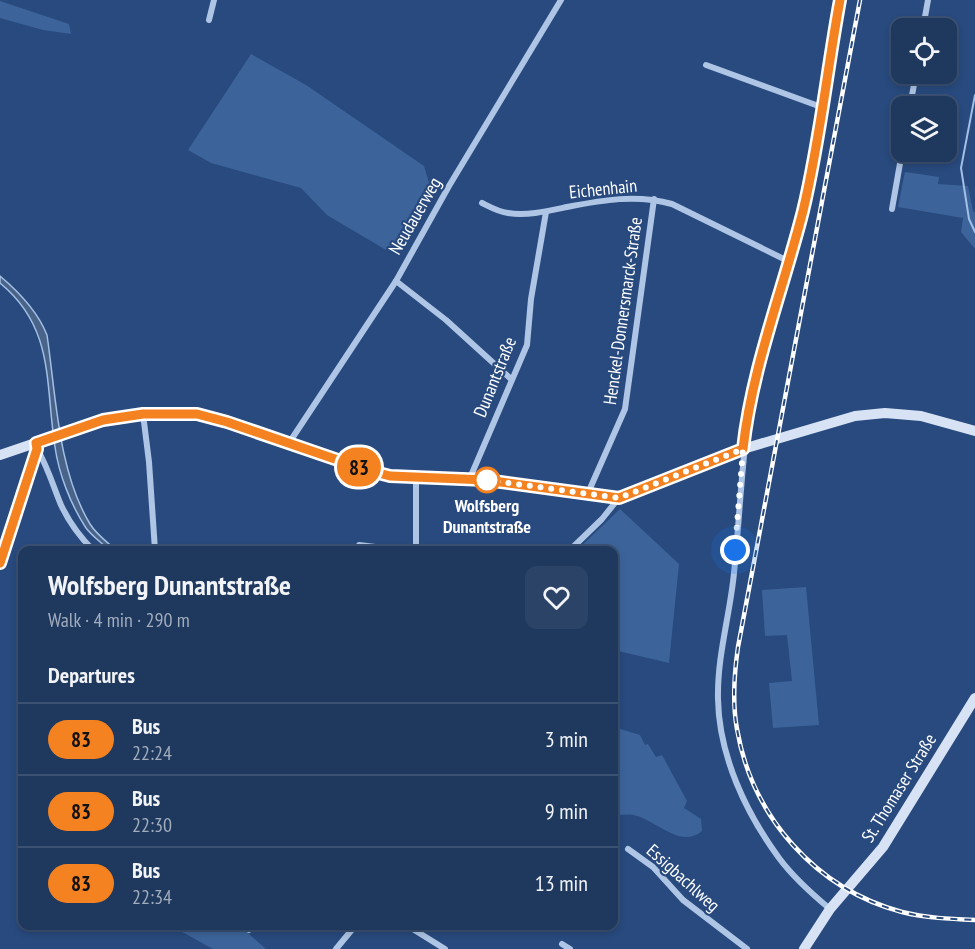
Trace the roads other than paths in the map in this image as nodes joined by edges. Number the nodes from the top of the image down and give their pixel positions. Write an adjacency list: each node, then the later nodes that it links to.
1 (214, 0): 6 (street)
2 (561, 0): 15 (street, Neudauerweg)
3 (840, 0): 8 (street)
4 (928, 0): 5 (street)
5 (925, 18)
6 (209, 20)
7 (706, 64): 8 (street)
8 (824, 108): 14 (street)
9 (900, 162): 12 (street)
10 (654, 199): 13 (street, Eichenhain); 14 (street, Eichenhain); 25 (street, Henckel-Donnersmarck-Straße)
11 (482, 204): 13 (street, Eichenhain)
12 (892, 209)
13 (546, 212): 16 (street, Dunantstraße)
14 (788, 261): 21 (street)
15 (396, 281): 16 (street); 19 (street, Neudauerweg)
16 (511, 379): 24 (street, Dunantstraße)
17 (143, 414): 19 (main road); 20 (main road); 29 (street)
18 (975, 431): 21 (main road)
19 (289, 443): 23 (main road)
20 (40, 444): 22 (main road); 28 (street); 33 (street)
21 (743, 449): 26 (main road); 36 (street)
22 (0, 455)
23 (416, 478): 24 (main road); 31 (street)
24 (470, 478): 25 (main road)
25 (588, 493): 26 (main road)
26 (619, 498): 32 (street)
27 (359, 545): 30 (street)
28 (89, 546)
29 (155, 546)
30 (367, 546)
31 (416, 546)
32 (574, 546)
33 (0, 563)
34 (975, 698): 36 (main road, St. Thomaser Straße)
35 (628, 849): 43 (street, Essigbachlweg)
36 (831, 909): 44 (main road, St. Thomaser Straße)
37 (352, 930): 40 (street)
38 (414, 930): 41 (street)
39 (562, 944): 42 (street)
40 (336, 949)
41 (445, 949)
42 (570, 949)
43 (747, 949)
44 (804, 949)

